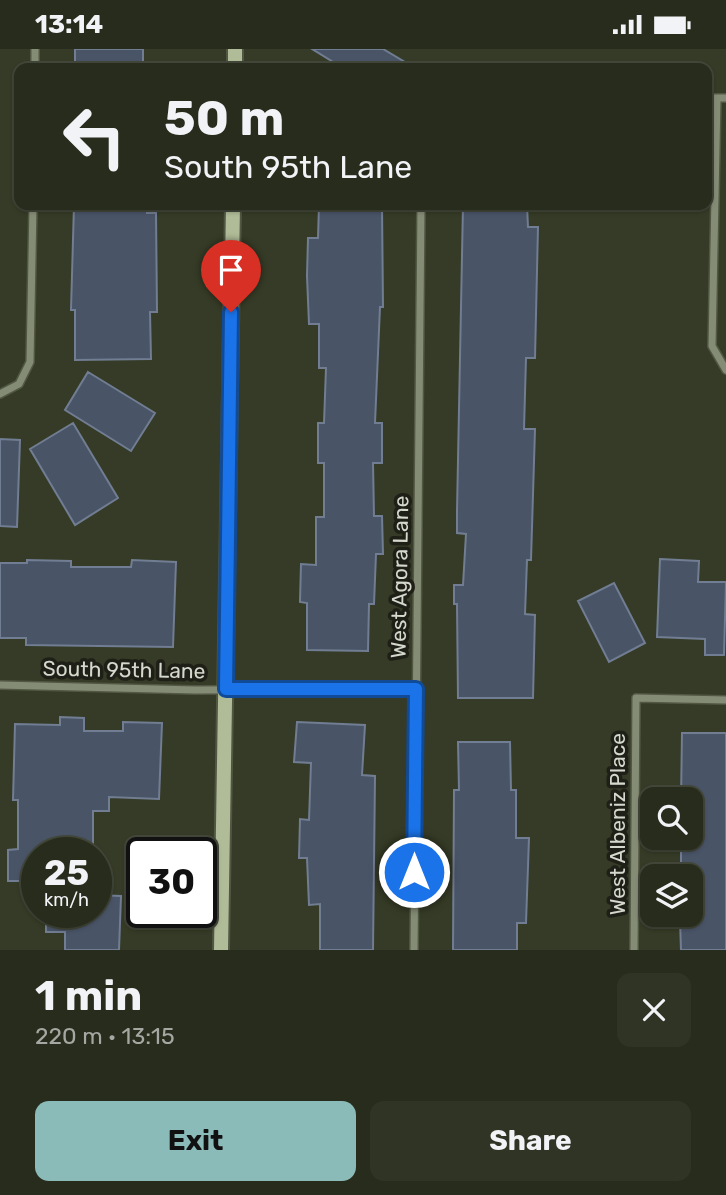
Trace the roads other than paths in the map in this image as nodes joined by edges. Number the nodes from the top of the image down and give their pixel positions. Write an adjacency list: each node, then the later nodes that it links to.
1 (712, 98): 2 (street)
2 (717, 98): 3 (street); 7 (street)
3 (726, 98)
4 (33, 210): 8 (street)
5 (233, 210): 10 (street)
6 (421, 210): 11 (street, West Agora Lane)
7 (726, 370)
8 (0, 394)
9 (0, 685): 10 (street, South 95th Lane)
10 (226, 689): 11 (street, South 95th Lane); 13 (street)
11 (416, 689): 14 (street, West Agora Lane)
12 (726, 700): 15 (street, West Albeniz Place)
13 (221, 950)
14 (414, 950)
15 (634, 950)

